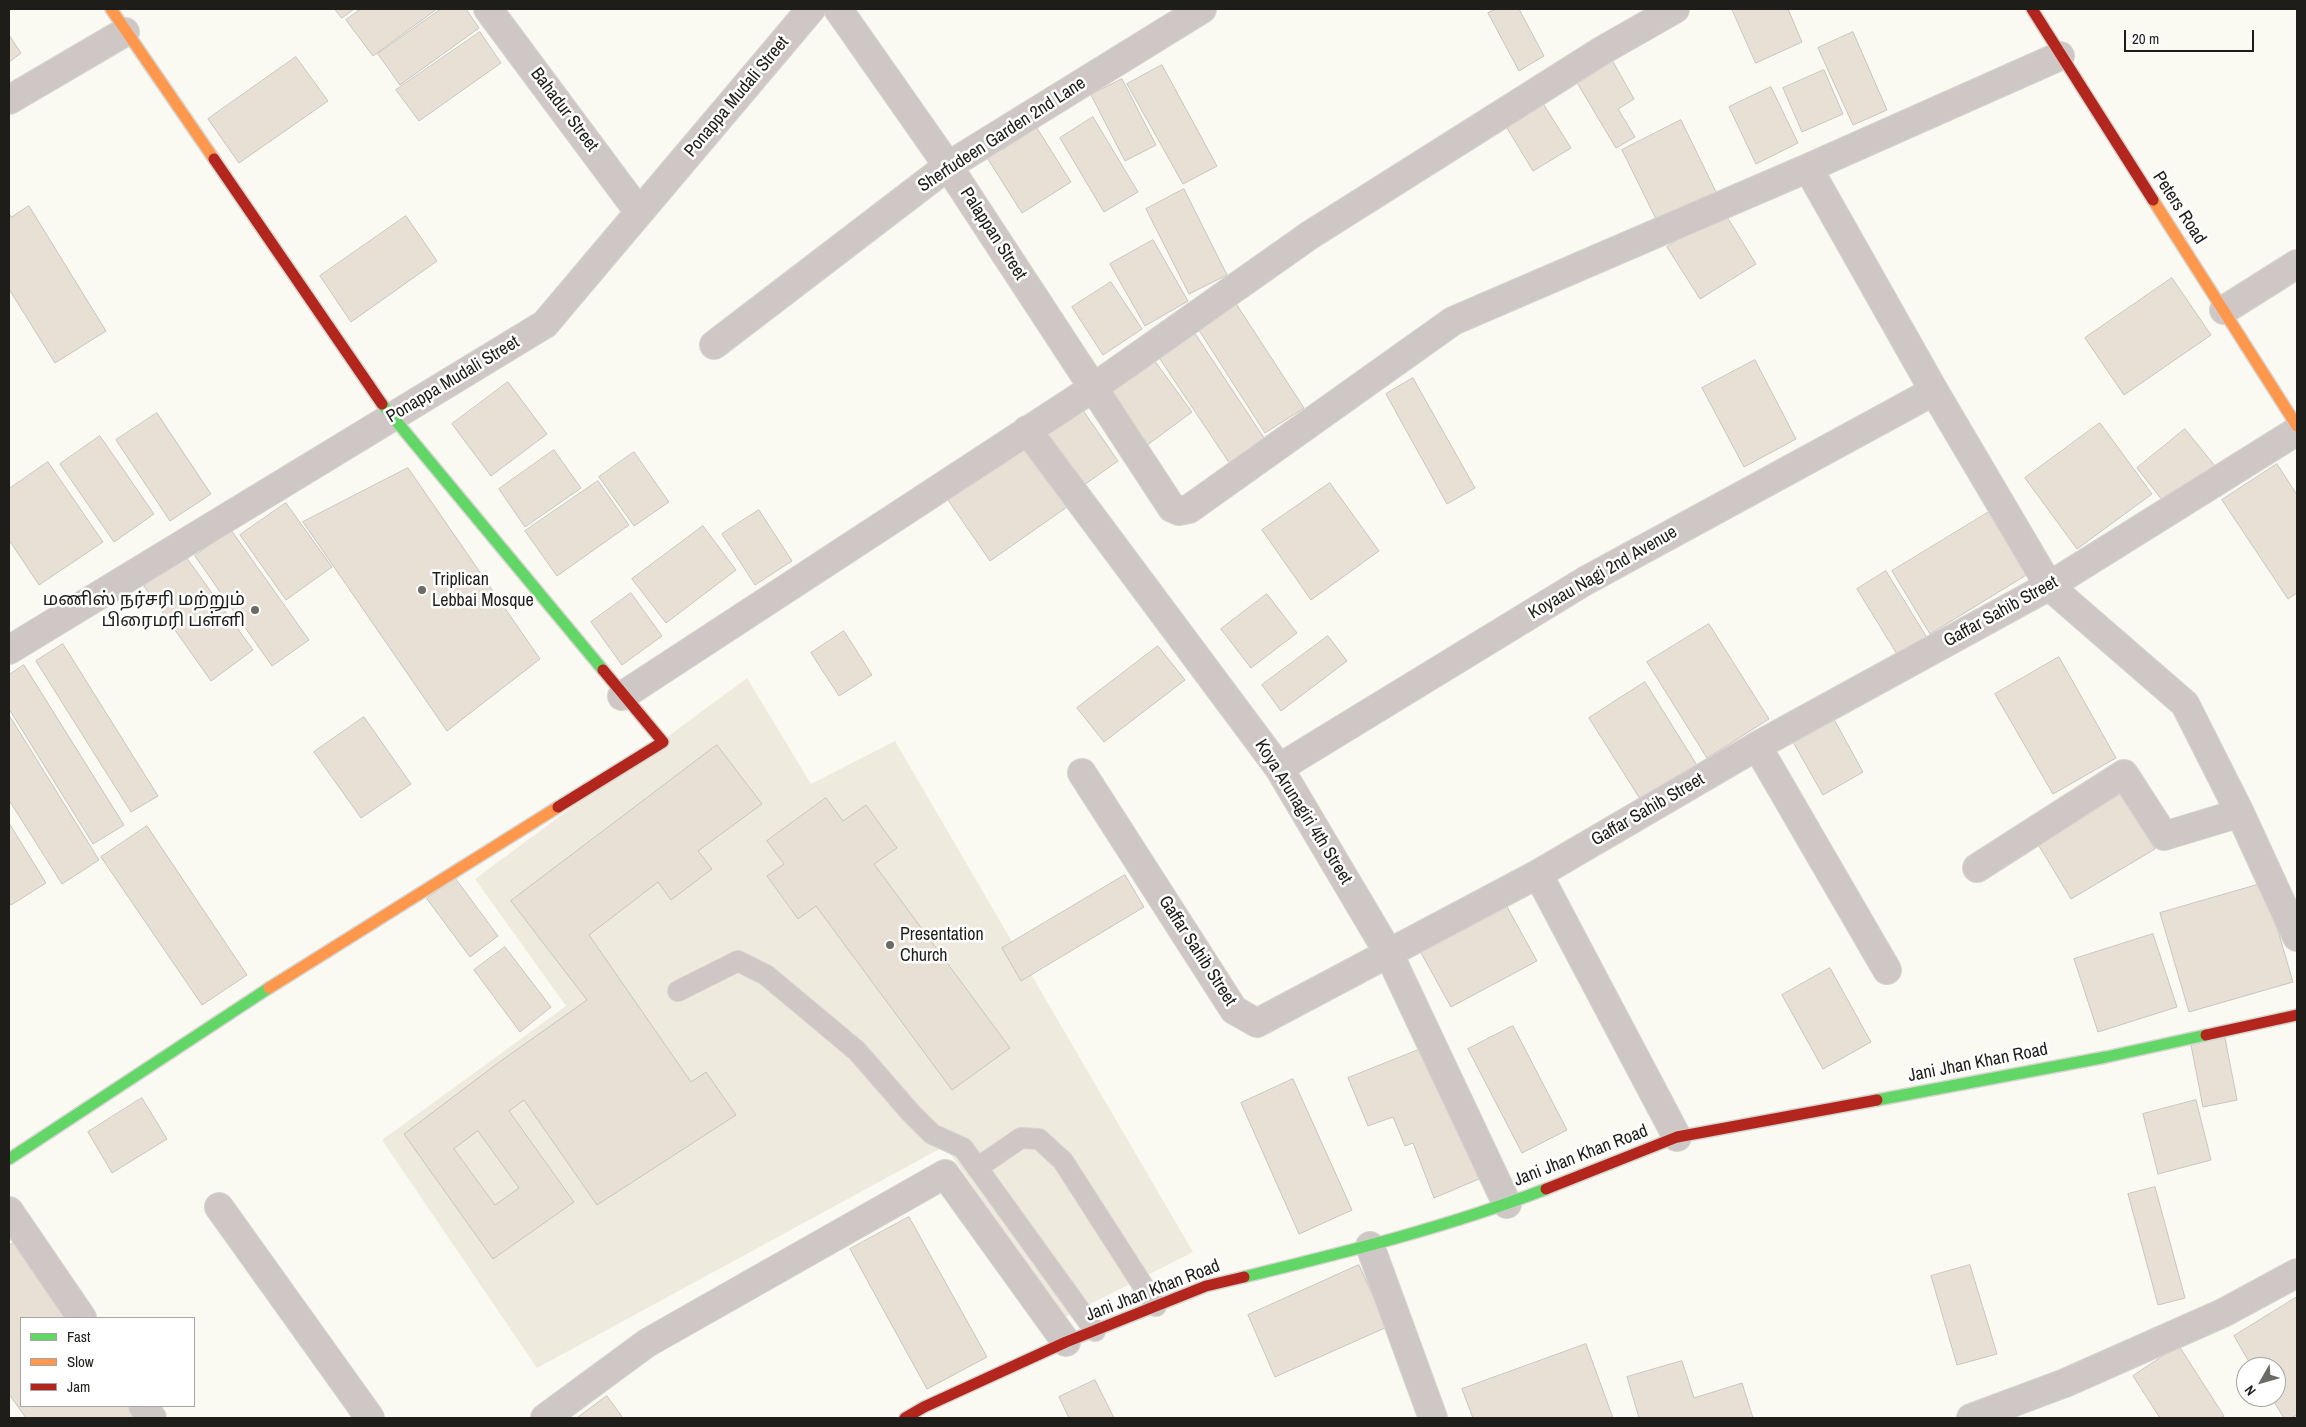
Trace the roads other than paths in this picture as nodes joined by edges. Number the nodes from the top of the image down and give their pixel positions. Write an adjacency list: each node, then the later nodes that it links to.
1 (111, 9): 8 (street)
2 (488, 9): 13 (street, Bahadur Street)
3 (811, 9): 13 (street, Ponappa Mudali Street)
4 (838, 9): 11 (street, Palappan Street)
5 (1202, 9): 11 (street, Sherfudeen Garden 2nd Lane)
6 (1675, 9): 17 (street)
7 (2032, 9): 9 (street, Peters Road)
8 (125, 32): 10 (street); 19 (street)
9 (2060, 56): 12 (street); 15 (street, Peters Road)
10 (9, 100)
11 (948, 166): 16 (street, Sherfudeen Garden 2nd Lane); 17 (street, Palappan Street)
12 (1808, 168): 17 (street, Palappan Street); 18 (street)
13 (640, 212): 19 (street, Ponappa Mudali Street)
14 (2297, 264): 15 (street)
15 (2224, 310): 20 (street, Peters Road)
16 (714, 345)
17 (1093, 388): 21 (street)
18 (1934, 391): 23 (street); 27 (street, Koyaau Nagi 2nd Avenue)
19 (392, 418): 24 (street, Ponappa Mudali Street); 25 (street)
20 (2297, 426)
21 (1027, 430): 25 (street); 27 (street, Koya Arunagiri 4th Street)
22 (2297, 431): 23 (street, Gaffar Sahib Street)
23 (2049, 586): 26 (street, Gaffar Sahib Street); 29 (street)
24 (9, 650)
25 (622, 696): 38 (street)
26 (1757, 746): 31 (street, Gaffar Sahib Street); 34 (street)
27 (1279, 768): 33 (street, Koya Arunagiri 4th Street)
28 (1082, 773): 33 (street, Gaffar Sahib Street)
29 (2240, 813): 30 (street); 32 (street)
30 (1977, 868)
31 (1538, 874): 33 (street, Gaffar Sahib Street); 37 (street)
32 (2297, 937)
33 (1388, 952): 40 (street, Koya Arunagiri 4th Street)
34 (1887, 970)
35 (678, 991): 39 (lane)
36 (2297, 1015): 37 (street, Jani Jhan Khan Road)
37 (1677, 1137): 40 (street, Jani Jhan Khan Road)
38 (9, 1158)
39 (977, 1168): 45 (lane); 47 (lane)
40 (1507, 1204): 43 (street, Jani Jhan Khan Road)
41 (219, 1207): 51 (street)
42 (10, 1219): 46 (street)
43 (1370, 1246): 45 (street, Jani Jhan Khan Road); 54 (street)
44 (2297, 1274): 55 (street)
45 (1156, 1306): 47 (street, Jani Jhan Khan Road)
46 (81, 1317)
47 (1094, 1331): 48 (street, Jani Jhan Khan Road)
48 (1066, 1342): 52 (street); 53 (street, Jani Jhan Khan Road)
49 (144, 1407): 50 (street)
50 (152, 1418)
51 (370, 1418)
52 (546, 1418)
53 (905, 1418)
54 (1433, 1418)
55 (1970, 1418)

